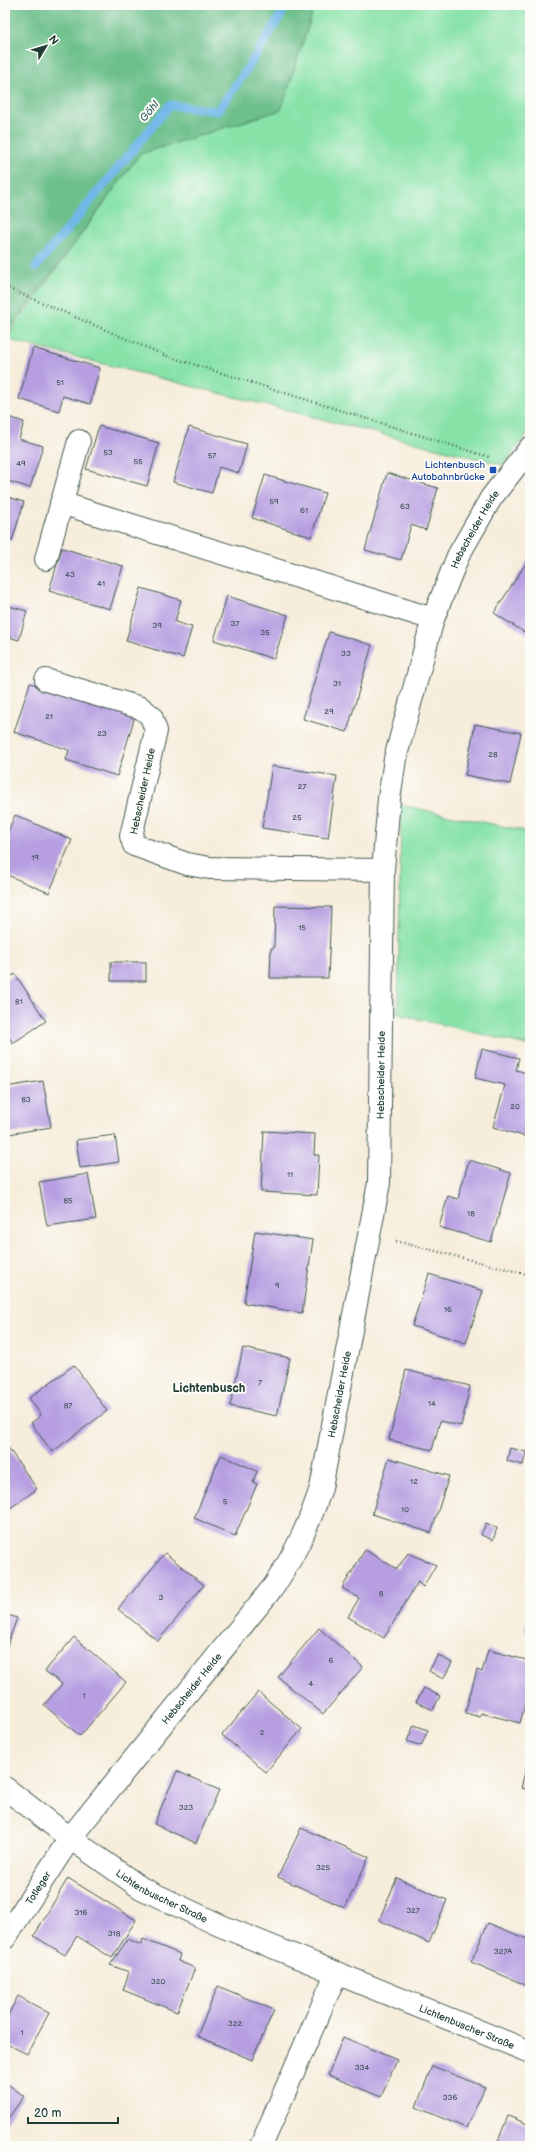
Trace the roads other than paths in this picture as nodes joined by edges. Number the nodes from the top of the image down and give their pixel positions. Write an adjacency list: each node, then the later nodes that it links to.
1 (79, 441): 3 (street)
2 (530, 448): 5 (street, Hebscheider Heide)
3 (61, 504): 4 (street); 5 (street)
4 (46, 559)
5 (433, 619): 7 (street, Hebscheider Heide)
6 (46, 680): 7 (street, Hebscheider Heide)
7 (383, 870): 9 (street, Hebscheider Heide)
8 (5, 1788): 9 (street, Lichtenbuscher Straße)
9 (70, 1838): 10 (street, Totleger); 11 (street, Lichtenbuscher Straße)
10 (5, 1938)
11 (336, 1974): 12 (street, Lichtenbuscher Straße); 13 (street)
12 (530, 2052)
13 (262, 2146)

